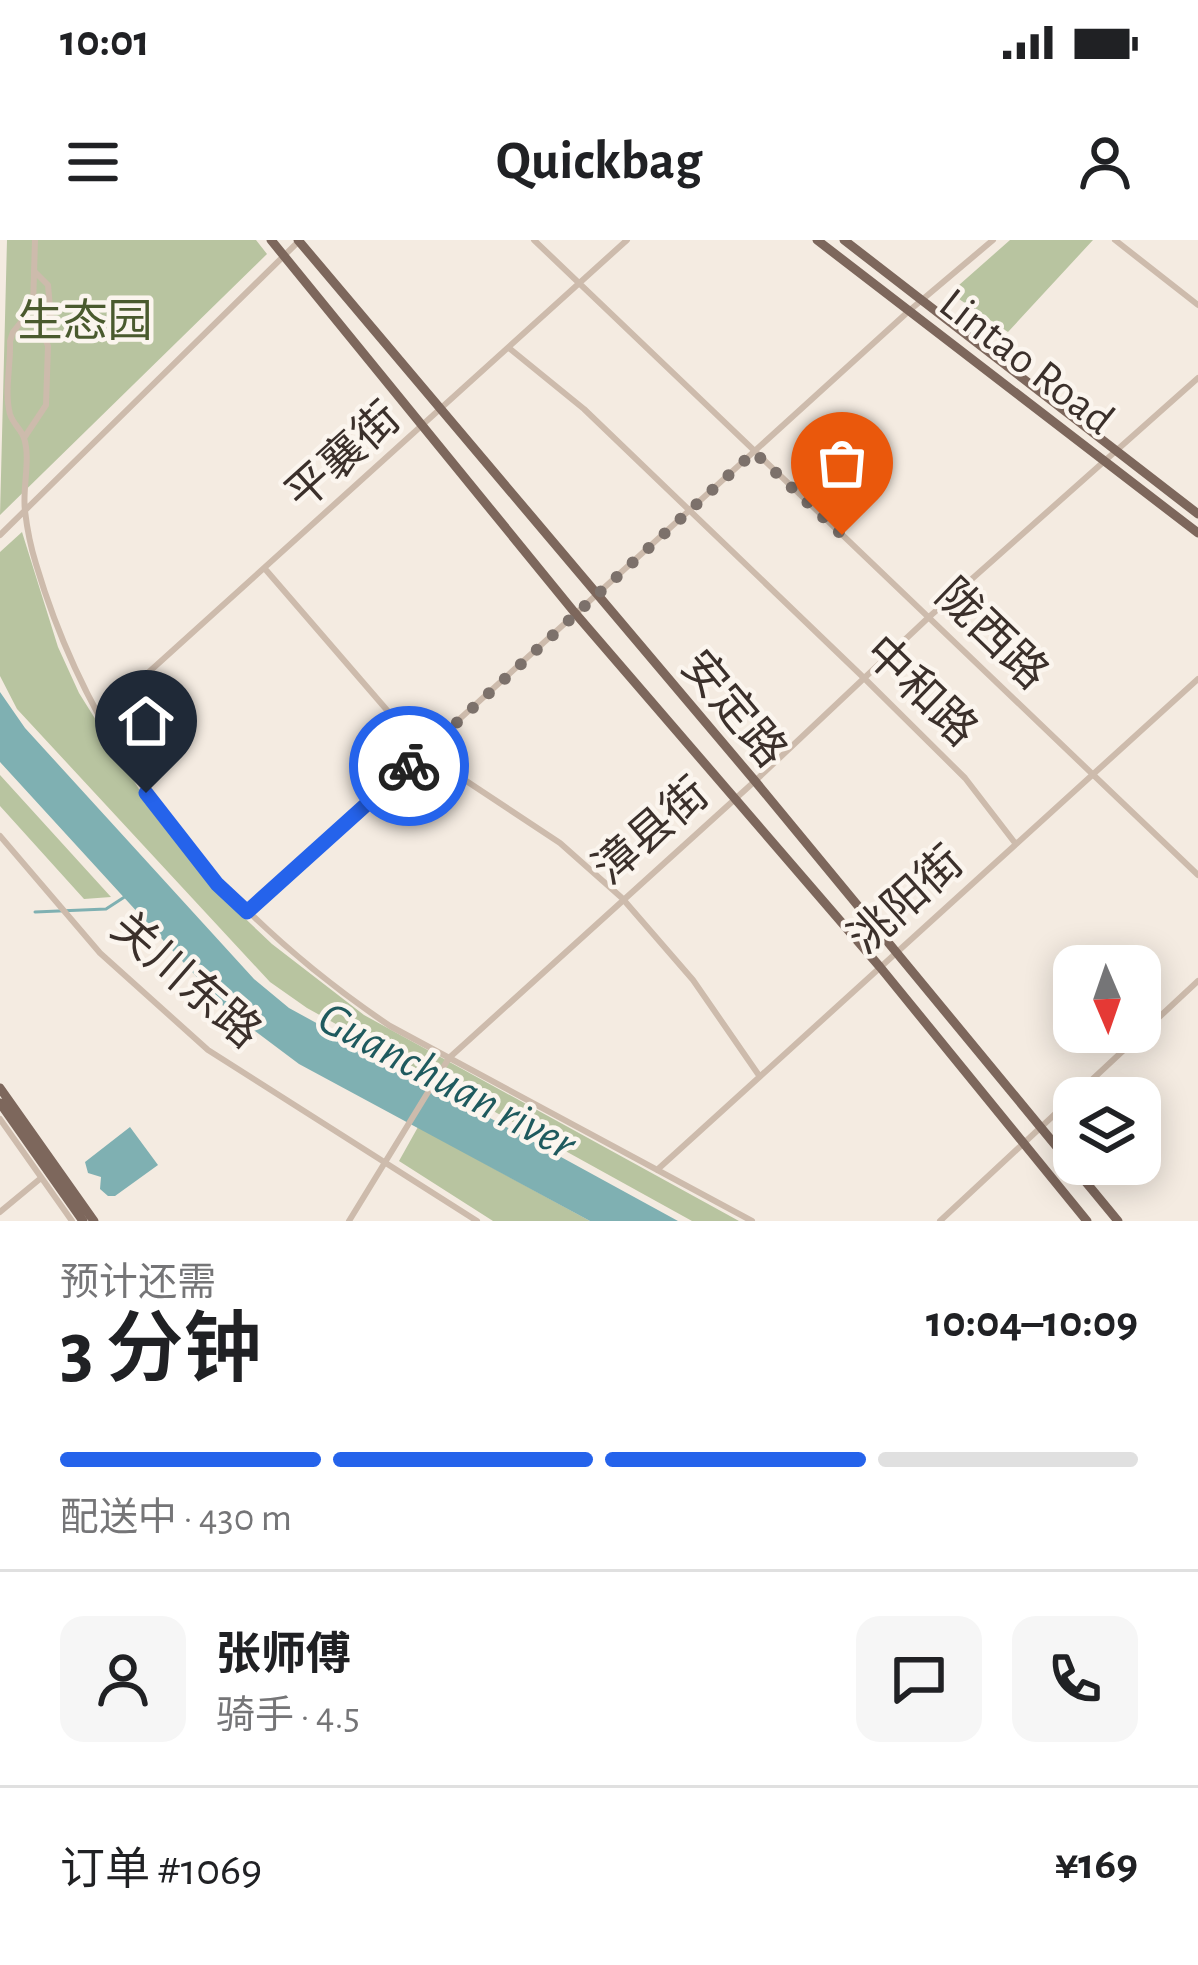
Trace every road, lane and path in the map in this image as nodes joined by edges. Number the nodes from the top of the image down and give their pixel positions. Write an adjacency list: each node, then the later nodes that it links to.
1 (35, 240): 11 (street)
2 (271, 240): 10 (main road, 安定路)
3 (299, 240): 10 (street); 20 (main road, 安定路)
4 (534, 240): 12 (street, 陇西路)
5 (627, 240): 12 (street, 平襄街)
6 (817, 240): 16 (main road, Lintao Road)
7 (844, 240): 13 (main road, Lintao Road)
8 (993, 240): 13 (street)
9 (1115, 240): 14 (street)
10 (283, 255): 21 (main road, 安定路); 26 (street)
11 (34, 271): 15 (street); 17 (street)
12 (579, 284): 18 (street, 平襄街); 24 (street, 陇西路)
13 (925, 301): 16 (street); 23 (main road, Lintao Road)
14 (1198, 305)
15 (33, 307): 17 (street); 22 (street)
16 (910, 310): 24 (street); 25 (main road, Lintao Road)
17 (40, 324): 22 (street)
18 (509, 348): 20 (street, 平襄街); 27 (street, 中和路)
19 (1198, 378): 23 (street, 漳县街)
20 (442, 411): 21 (street, 平襄街); 32 (main road, 安定路)
21 (424, 425): 31 (street, 平襄街); 33 (main road, 安定路)
22 (24, 439): 26 (street)
23 (1117, 450): 25 (street, 漳县街); 28 (main road, Lintao Road)
24 (754, 452): 27 (street); 34 (street, 陇西路)
25 (1103, 460): 29 (main road, Lintao Road); 34 (street, 漳县街)
26 (25, 510): 30 (street); 37 (street)
27 (691, 511): 32 (street); 35 (street, 中和路)
28 (1198, 514)
29 (1198, 533)
30 (0, 535)
31 (265, 569): 37 (street, 平襄街); 38 (street)
32 (597, 594): 33 (street); 40 (main road, 安定路)
33 (575, 613): 38 (street); 41 (main road, 安定路)
34 (929, 617): 35 (street, 漳县街); 39 (street, 陇西路)
35 (864, 678): 40 (street, 漳县街); 43 (street, 中和路)
36 (1198, 679): 39 (street, 洮阳街)
37 (98, 718): 46 (street)
38 (424, 753): 45 (street); 46 (street)
39 (1093, 773): 43 (street, 洮阳街); 44 (street, 陇西路)
40 (754, 782): 41 (street, 漳县街); 47 (main road, 安定路)
41 (736, 798): 45 (street, 漳县街); 48 (main road, 安定路)
42 (0, 836): 57 (street, 关川东路)
43 (1015, 843): 47 (street, 洮阳街)
44 (1198, 875)
45 (622, 898): 50 (street, 漳县街); 51 (street)
46 (247, 912): 50 (street)
47 (897, 953): 48 (street, 洮阳街); 55 (main road, 安定路)
48 (880, 967): 51 (street, 洮阳街); 56 (main road, 安定路)
49 (1198, 981): 55 (street)
50 (449, 1058): 57 (street, 漳县街); 58 (street)
51 (758, 1074): 58 (street, 洮阳街)
52 (0, 1088): 63 (main road)
53 (0, 1103): 62 (main road)
54 (0, 1119): 59 (street)
55 (1039, 1128): 56 (street); 69 (main road, 安定路)
56 (1023, 1143): 67 (street); 68 (main road, 安定路)
57 (384, 1162): 64 (street, 漳县街); 65 (street, 关川东路)
58 (657, 1170): 66 (street)
59 (41, 1178): 60 (street); 61 (street)
60 (0, 1212)
61 (72, 1221)
62 (83, 1221)
63 (94, 1221)
64 (349, 1221)
65 (477, 1221)
66 (752, 1221)
67 (940, 1221)
68 (1087, 1221)
69 (1118, 1221)

